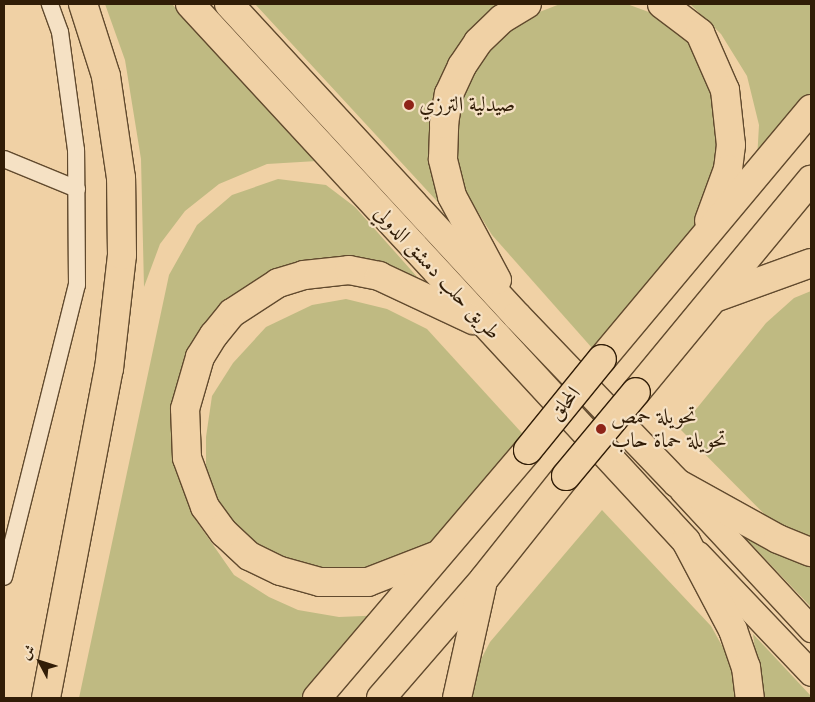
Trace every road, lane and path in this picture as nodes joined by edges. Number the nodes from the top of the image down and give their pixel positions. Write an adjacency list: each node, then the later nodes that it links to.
1 (50, 4): 10 (street)
2 (83, 4): 24 (highway)
3 (190, 4): 15 (highway, طريق حلب دمشق الدولي)
4 (229, 4): 14 (highway, طريق حلب دمشق الدولي)
5 (527, 4): 14 (highway)
6 (662, 4): 11 (highway)
7 (811, 109): 11 (highway, المحلق)
8 (4, 159): 10 (street)
9 (811, 180): 13 (highway)
10 (77, 189): 20 (street)
11 (702, 241): 19 (highway, المحلق, bridge)
12 (811, 263): 13 (highway)
13 (716, 297): 21 (highway, bridge)
14 (517, 316): 16 (highway, طريق حلب دمشق الدولي)
15 (485, 325): 17 (highway, طريق حلب دمشق الدولي); 19 (highway)
16 (677, 483): 18 (highway, طريق حلب دمشق الدولي); 22 (main road)
17 (686, 541): 23 (main road); 28 (highway, طريق حلب دمشق الدولي)
18 (811, 552)
19 (434, 556): 25 (highway, المحلق)
20 (4, 577)
21 (484, 579): 26 (highway); 27 (highway)
22 (811, 629)
23 (811, 673)
24 (46, 698)
25 (317, 698)
26 (381, 698)
27 (457, 698)
28 (750, 698)

